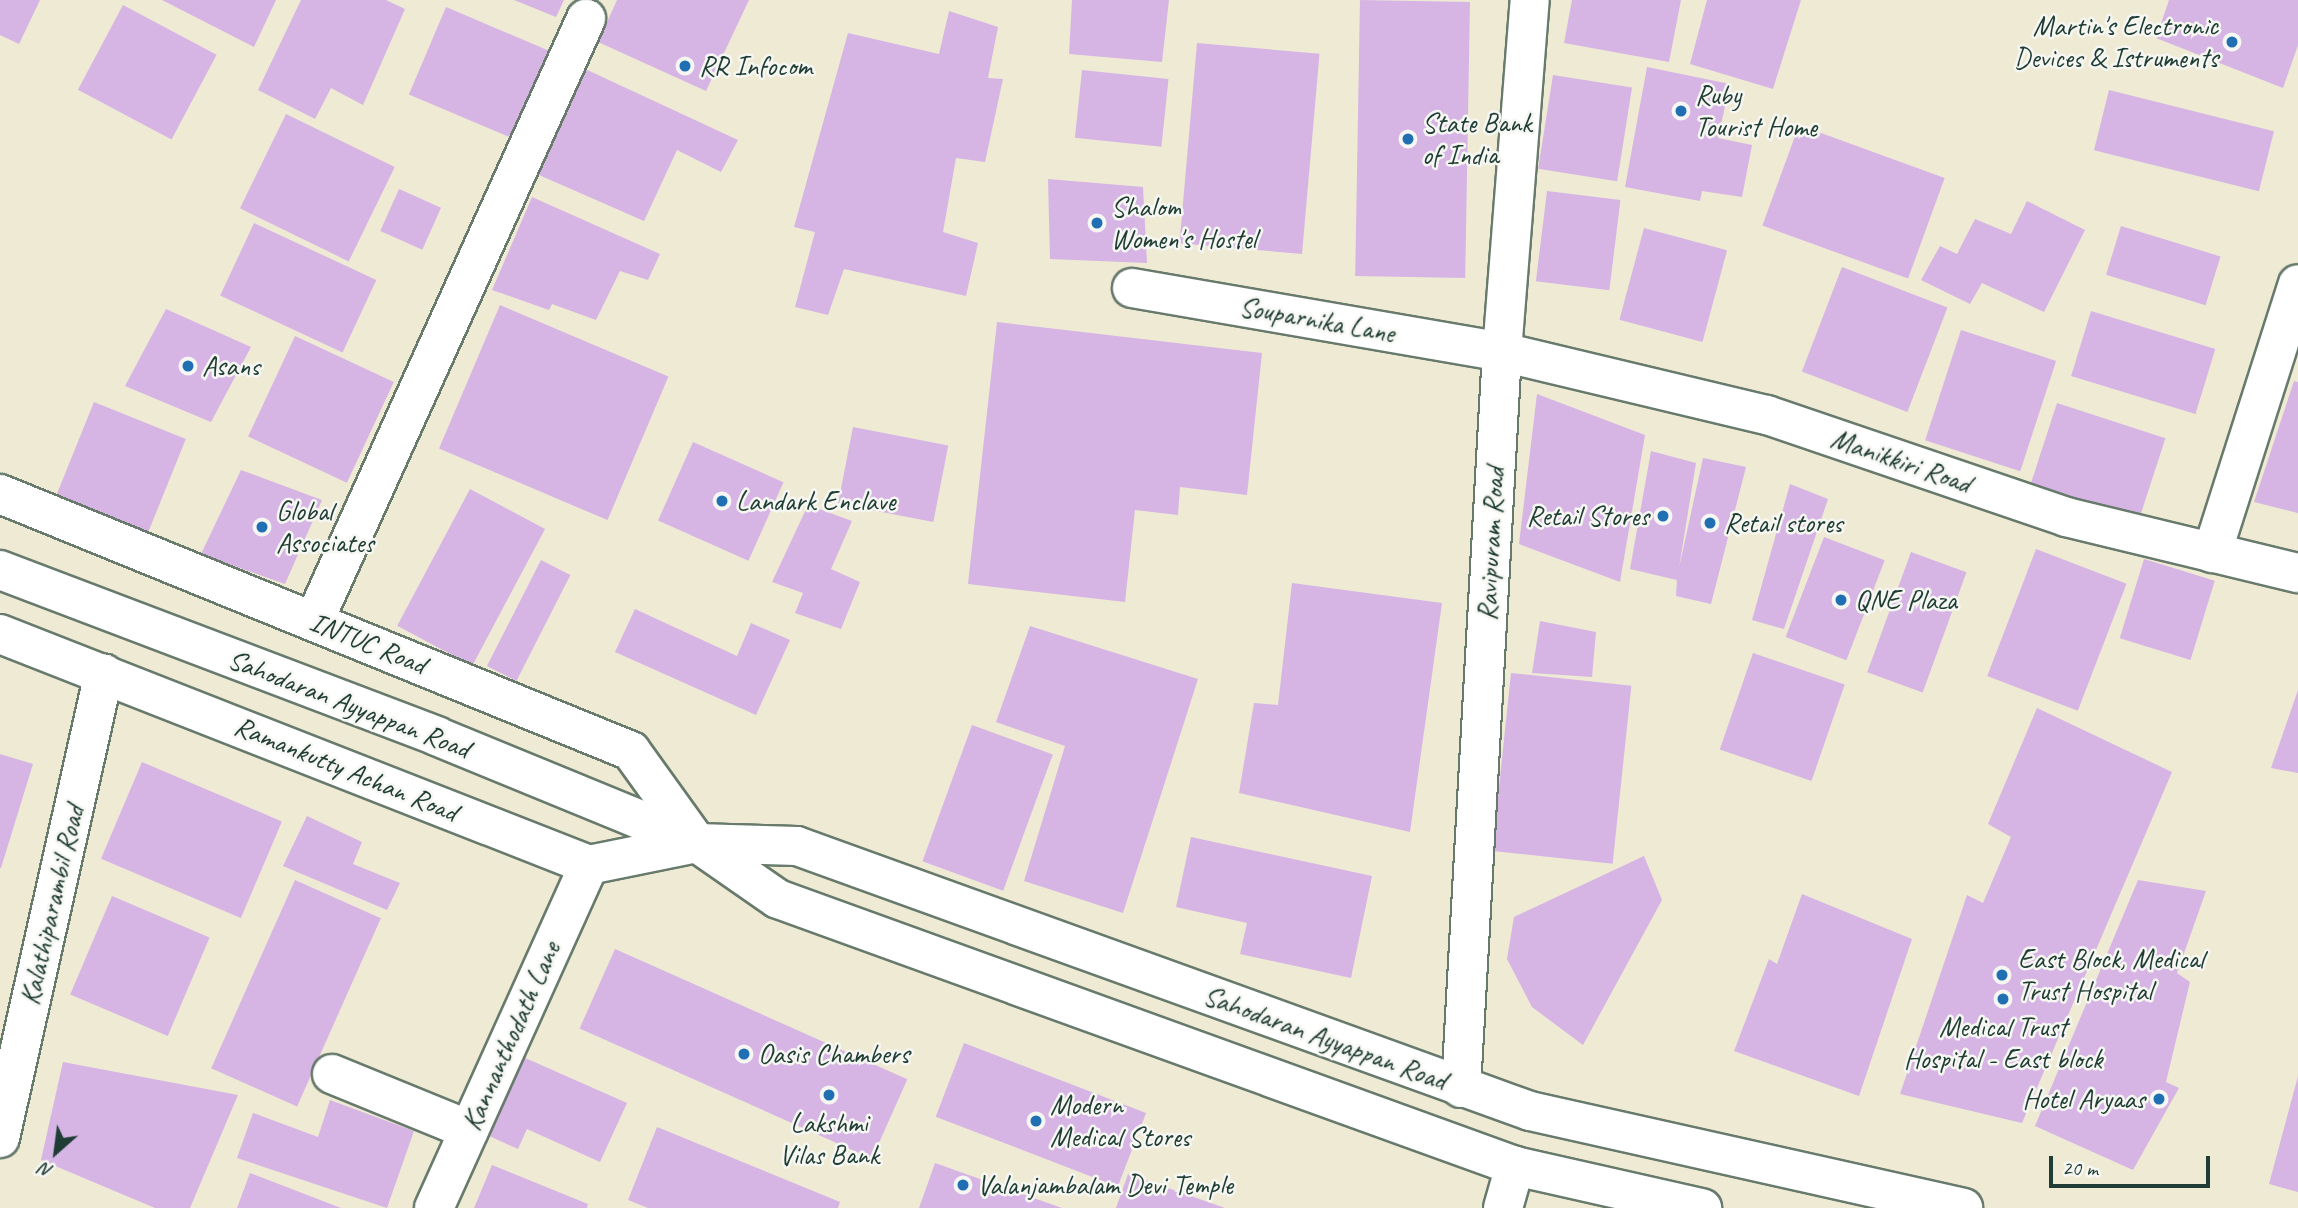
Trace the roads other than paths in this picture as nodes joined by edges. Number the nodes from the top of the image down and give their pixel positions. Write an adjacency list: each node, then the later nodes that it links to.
1 (1530, 0): 5 (street, Ravipuram Road)
2 (586, 19): 10 (street)
3 (2298, 285): 7 (street)
4 (1132, 288): 5 (street, Souparnika Lane)
5 (1502, 352): 7 (street, Manikkiri Road); 16 (street, Ravipuram Road)
6 (0, 494): 10 (street, INTUC Road)
7 (2212, 553): 9 (street, Manikkiri Road)
8 (0, 570): 13 (street, Sahodaran Ayyappan Road)
9 (2298, 573)
10 (314, 621): 13 (street, INTUC Road)
11 (0, 634): 12 (street, Ramankutty Achan Road)
12 (104, 673): 14 (street, Ramankutty Achan Road); 18 (street, Kalathiparambil Road)
13 (697, 843): 14 (street); 16 (street, Sahodaran Ayyappan Road); 19 (street, Sahodaran Ayyappan Road)
14 (589, 865): 17 (street, Kannanthodath Lane)
15 (332, 1074): 17 (street)
16 (1461, 1088): 23 (street, Sahodaran Ayyappan Road)
17 (469, 1130): 20 (street, Kannanthodath Lane)
18 (0, 1138)
19 (1515, 1166): 21 (street); 22 (street, Sahodaran Ayyappan Road)
20 (434, 1208)
21 (1503, 1208)
22 (1702, 1208)
23 (1963, 1208)

